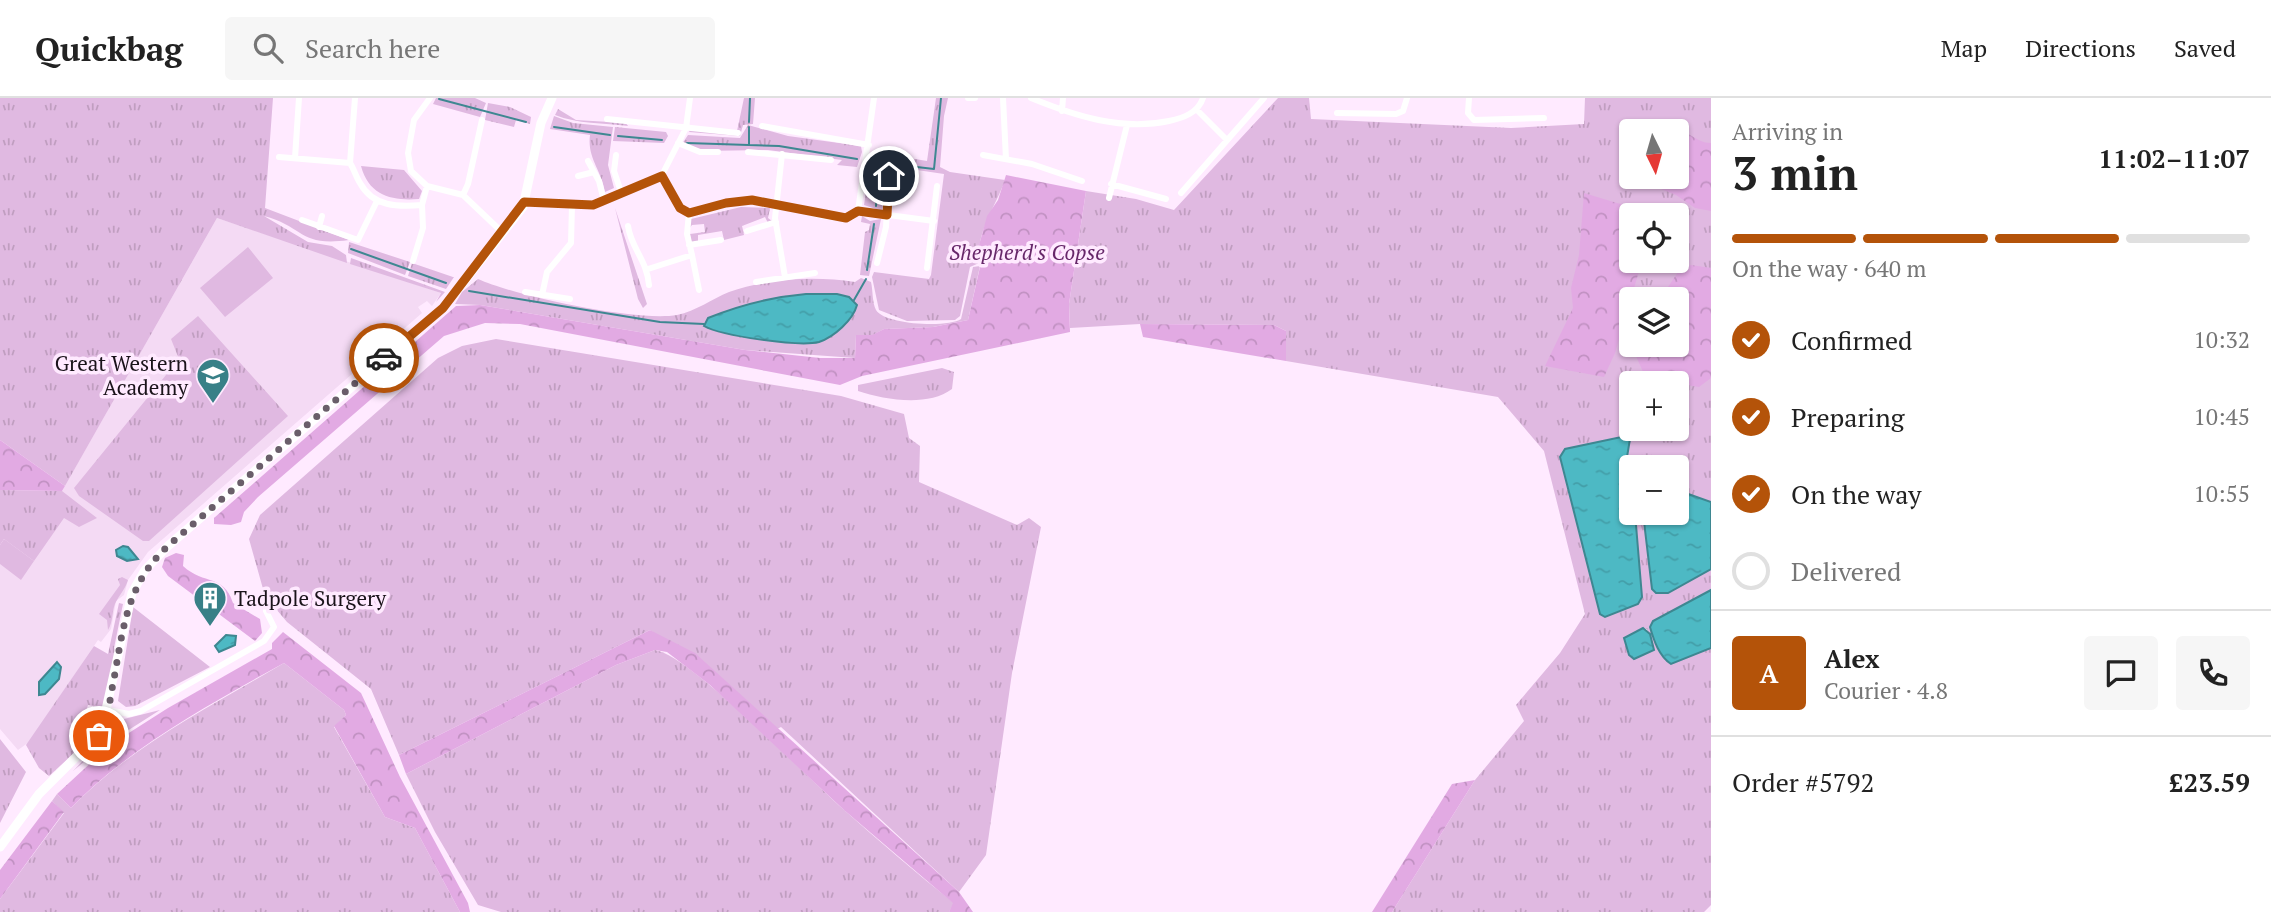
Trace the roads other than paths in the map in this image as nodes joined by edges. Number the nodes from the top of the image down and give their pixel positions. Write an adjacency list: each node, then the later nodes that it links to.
1 (299, 98): 37 (street)
2 (355, 98): 41 (street)
3 (430, 98): 49 (street)
4 (552, 98): 57 (street)
5 (690, 98): 24 (street)
6 (874, 98): 30 (street)
7 (968, 98): 8 (street)
8 (975, 98)
9 (1003, 98): 38 (street)
10 (1031, 98): 18 (street)
11 (1063, 98): 18 (street)
12 (1203, 98): 17 (street)
13 (1264, 98): 26 (street)
14 (1408, 98): 19 (street)
15 (1469, 98): 20 (street)
16 (615, 110): 24 (street)
17 (1196, 110): 22 (street); 26 (street)
18 (1062, 111): 22 (street)
19 (1337, 113)
20 (1544, 118)
21 (482, 121): 29 (street)
22 (1126, 125): 47 (street)
23 (762, 126): 30 (street)
24 (686, 128): 25 (street); 28 (street)
25 (738, 133)
26 (1227, 140): 51 (street)
27 (467, 142): 29 (street)
28 (678, 143): 31 (street); 44 (street)
29 (477, 144): 52 (street)
30 (869, 145): 61 (street)
31 (718, 152)
32 (748, 152): 33 (street)
33 (782, 154): 39 (street); 58 (street)
34 (616, 155): 50 (street)
35 (983, 155): 38 (street)
36 (279, 157): 37 (street)
37 (295, 158): 41 (street)
38 (1006, 159): 46 (street)
39 (831, 160)
40 (588, 161): 42 (street)
41 (350, 163): 55 (street)
42 (594, 172): 43 (street); 56 (street)
43 (578, 176)
44 (662, 176): 50 (street); 62 (street)
45 (889, 176): 63 (street)
46 (1083, 181)
47 (1111, 184): 53 (street); 54 (street)
48 (937, 186): 66 (street)
49 (427, 187): 52 (street); 59 (street)
50 (621, 192): 56 (street)
51 (1181, 193)
52 (463, 195): 71 (street)
53 (1109, 198)
54 (1166, 199)
55 (377, 201): 59 (street); 68 (street)
56 (604, 201): 60 (street)
57 (524, 202): 60 (street); 71 (street)
58 (776, 204): 61 (street); 62 (street); 67 (street)
59 (422, 205): 74 (street)
60 (572, 205): 87 (street)
61 (858, 211): 63 (street)
62 (689, 213): 75 (street)
63 (887, 215): 66 (street); 78 (street)
64 (322, 216): 68 (street)
65 (302, 220): 68 (street)
66 (934, 221): 80 (street)
67 (776, 222): 70 (street); 82 (street)
68 (318, 226)
69 (628, 226): 79 (street)
70 (747, 231)
71 (503, 233): 90 (street)
72 (721, 240): 75 (street)
73 (409, 241): 74 (street)
74 (418, 244): 77 (street)
75 (689, 245): 76 (street)
76 (692, 255): 79 (street); 85 (street)
77 (413, 261)
78 (877, 263)
79 (648, 268): 84 (street)
80 (927, 268)
81 (815, 273): 82 (street)
82 (785, 277): 83 (street)
83 (757, 282)
84 (649, 285)
85 (699, 290)
86 (525, 292): 87 (street)
87 (542, 295): 88 (street)
88 (570, 299)
89 (266, 611): 90 (street)
90 (108, 710): 91 (street)
91 (0, 847)

